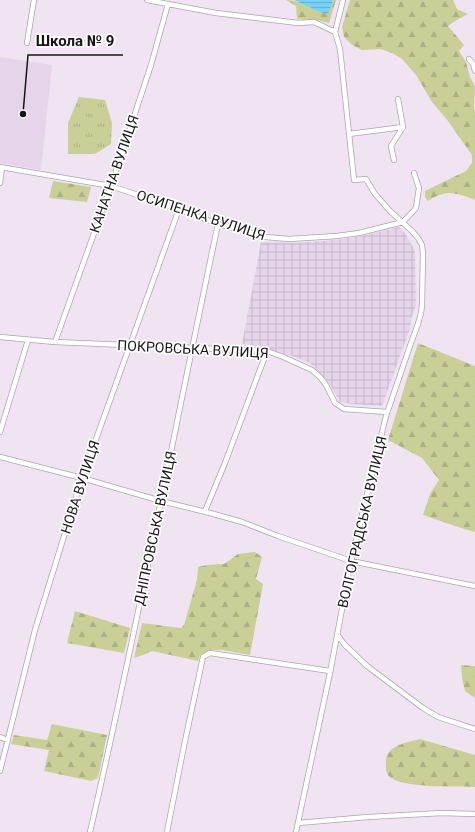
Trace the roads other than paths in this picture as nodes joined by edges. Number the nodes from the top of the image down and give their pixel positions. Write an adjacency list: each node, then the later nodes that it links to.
1 (34, 0): 6 (street)
2 (148, 0): 4 (street)
3 (343, 0): 5 (street)
4 (168, 4): 5 (street); 16 (street, КАНАТНА ВУЛИЦЯ)
5 (335, 32): 11 (street)
6 (27, 43)
7 (469, 59): 8 (street)
8 (475, 71)
9 (398, 98): 10 (street)
10 (403, 127): 11 (street); 12 (street)
11 (349, 134): 18 (street)
12 (394, 160)
13 (1, 167): 15 (street); 16 (street, ОСИПЕНКА ВУЛИЦЯ)
14 (414, 173): 18 (street)
15 (0, 183)
16 (111, 186): 17 (street, ОСИПЕНКА ВУЛИЦЯ); 22 (street, КАНАТНА ВУЛИЦЯ)
17 (179, 209): 19 (street, ОСИПЕНКА ВУЛИЦЯ); 23 (street, НОВА ВУЛИЦЯ)
18 (403, 222): 19 (street, ОСИПЕНКА ВУЛИЦЯ); 26 (street, ВОЛГОГРАДСЬКА ВУЛИЦЯ)
19 (218, 224): 24 (street, ДНІПРОВСЬКА ВУЛИЦЯ)
20 (0, 338): 21 (street, ПОКРОВСЬКА ВУЛИЦЯ)
21 (28, 340): 22 (street, ПОКРОВСЬКА ВУЛИЦЯ); 27 (street)
22 (55, 342): 23 (street, ПОКРОВСЬКА ВУЛИЦЯ)
23 (130, 345): 24 (street, ПОКРОВСЬКА ВУЛИЦЯ); 29 (street, НОВА ВУЛИЦЯ)
24 (192, 348): 25 (street, ПОКРОВСЬКА ВУЛИЦЯ); 30 (street, ДНІПРОВСЬКА ВУЛИЦЯ)
25 (267, 351): 26 (street, ПОКРОВСЬКА ВУЛИЦЯ); 31 (street)
26 (387, 412): 32 (street, ВОЛГОГРАДСЬКА ВУЛИЦЯ)
27 (0, 432)
28 (0, 457): 29 (street)
29 (82, 478): 30 (street); 38 (street, НОВА ВУЛИЦЯ)
30 (161, 501): 31 (street); 42 (street, ДНІПРОВСЬКА ВУЛИЦЯ)
31 (205, 511): 32 (street)
32 (351, 561): 33 (street); 34 (street, ВОЛГОГРАДСЬКА ВУЛИЦЯ)
33 (475, 586)
34 (337, 634): 35 (street, ВОЛГОГРАДСЬКА ВУЛИЦЯ); 36 (street)
35 (330, 671): 41 (street, ВОЛГОГРАДСЬКА ВУЛИЦЯ); 43 (street)
36 (475, 729)
37 (0, 737): 38 (street)
38 (8, 740): 39 (street, НОВА ВУЛИЦЯ)
39 (0, 771)
40 (475, 814): 41 (street)
41 (298, 822): 44 (street, ВОЛГОГРАДСЬКА ВУЛИЦЯ)
42 (90, 832)
43 (167, 832)
44 (296, 832)

